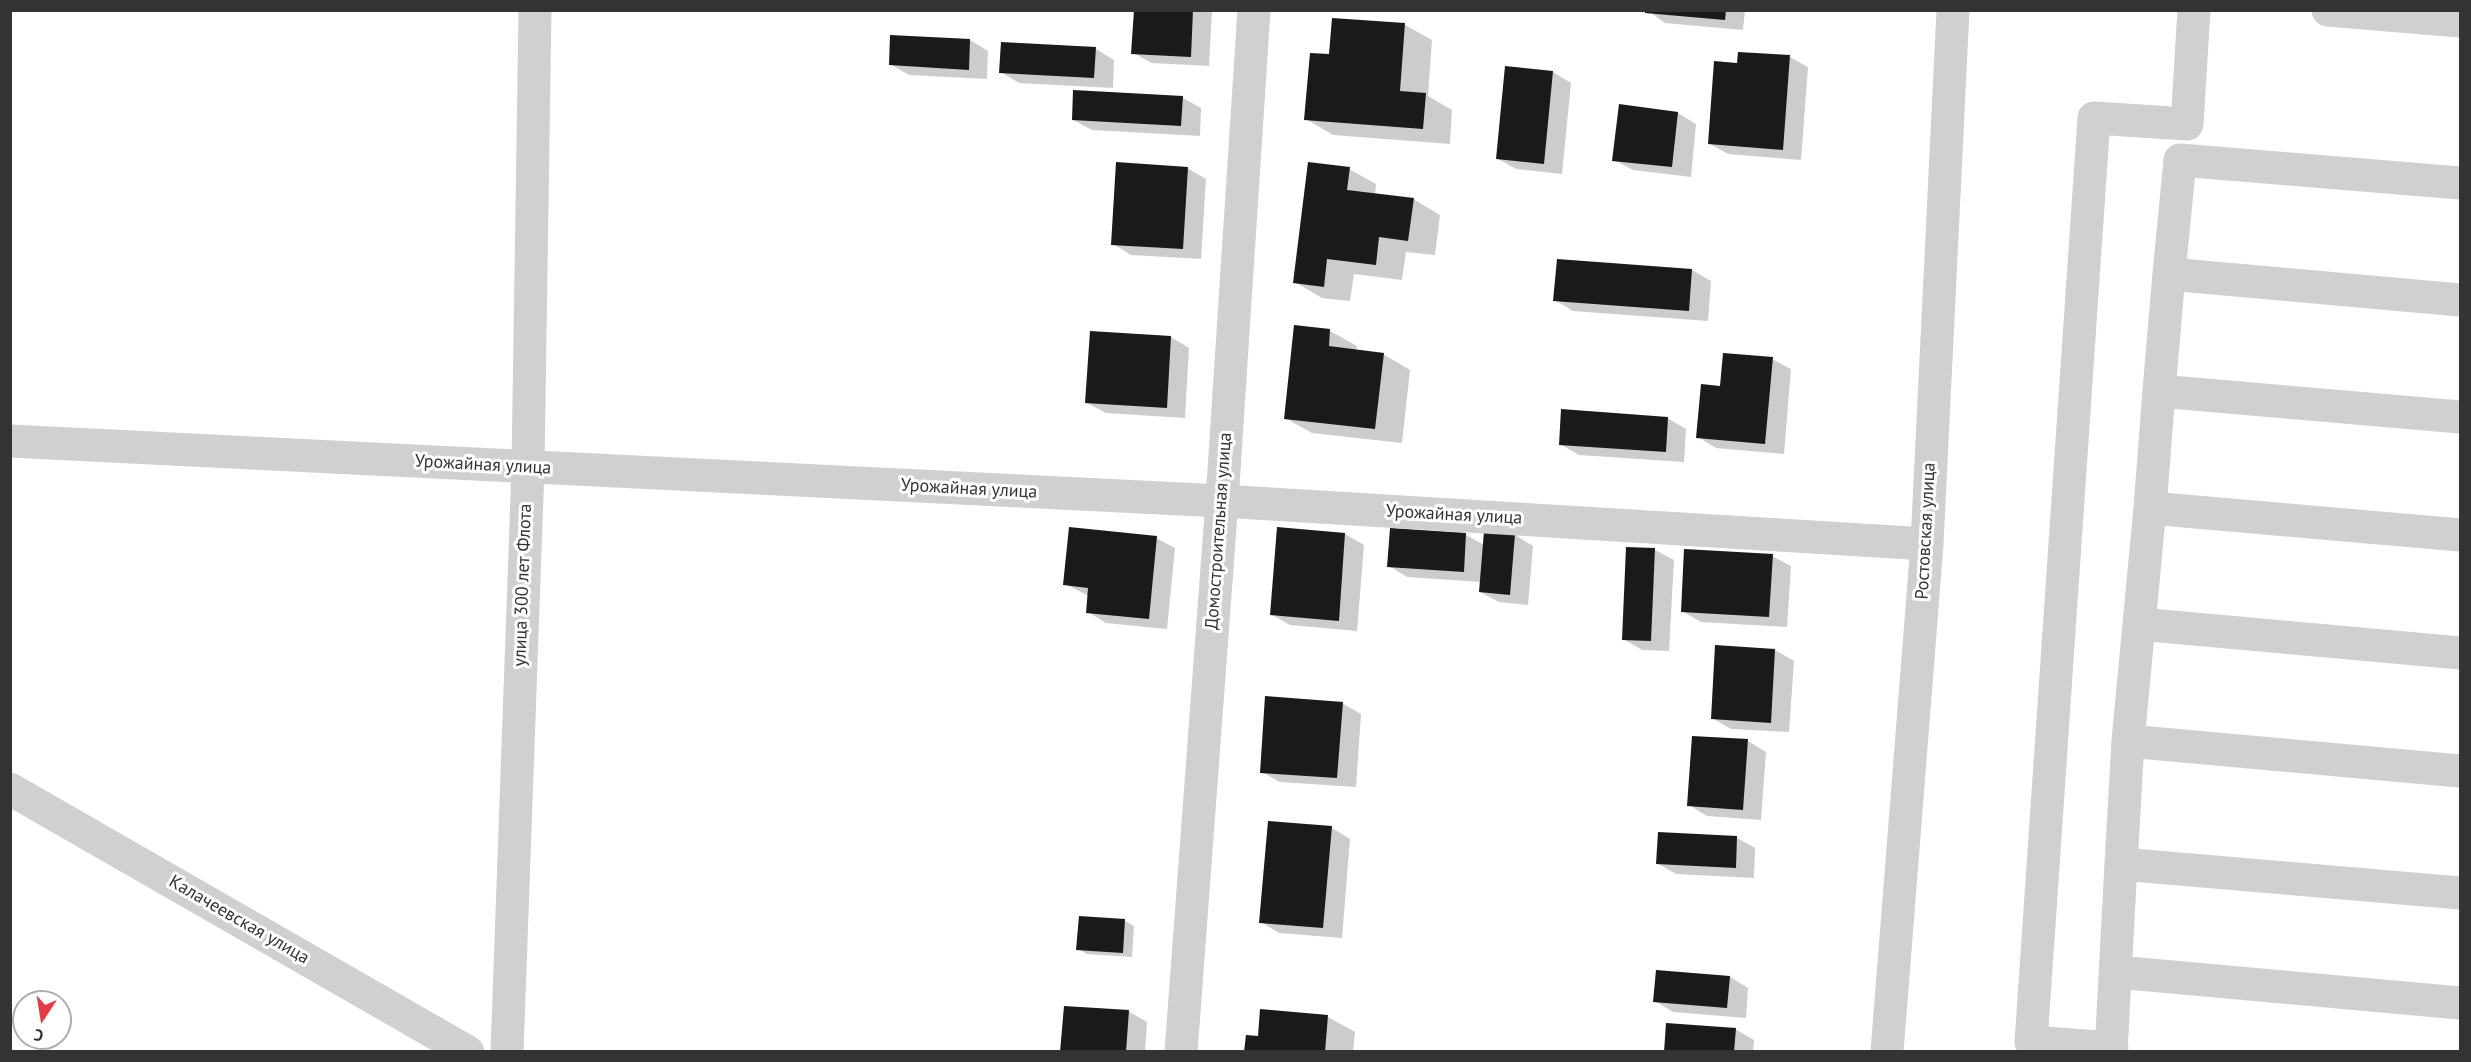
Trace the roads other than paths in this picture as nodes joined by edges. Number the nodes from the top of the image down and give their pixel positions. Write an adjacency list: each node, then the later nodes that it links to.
1 (535, 10): 13 (street, улица 300 лет Флота)
2 (1254, 10): 14 (street, Домостроительная улица)
3 (1953, 10): 17 (street, Ростовская улица)
4 (2194, 10): 27 (street)
5 (2328, 10): 6 (street)
6 (2460, 21)
7 (2460, 183): 8 (street)
8 (2169, 274): 9 (street); 10 (street)
9 (2460, 300)
10 (2159, 391): 11 (street); 15 (street)
11 (2460, 417)
12 (10, 441): 13 (street, Урожайная улица)
13 (528, 468): 14 (street, Урожайная улица); 29 (street, улица 300 лет Флота)
14 (1222, 501): 17 (street, Урожайная улица); 30 (street, Домостроительная улица)
15 (2150, 508): 16 (street); 18 (street)
16 (2460, 535)
17 (1927, 544): 31 (street, Ростовская улица)
18 (2139, 624): 19 (street); 20 (street)
19 (2460, 653)
20 (2128, 741): 21 (street); 23 (street)
21 (2460, 771)
22 (10, 789): 28 (street, Калачеевская улица)
23 (2121, 864): 24 (street); 25 (street)
24 (2460, 892)
25 (2117, 972): 26 (street); 27 (street)
26 (2460, 1003)
27 (2112, 1050)
28 (468, 1052)
29 (507, 1052)
30 (1181, 1052)
31 (1887, 1052)

